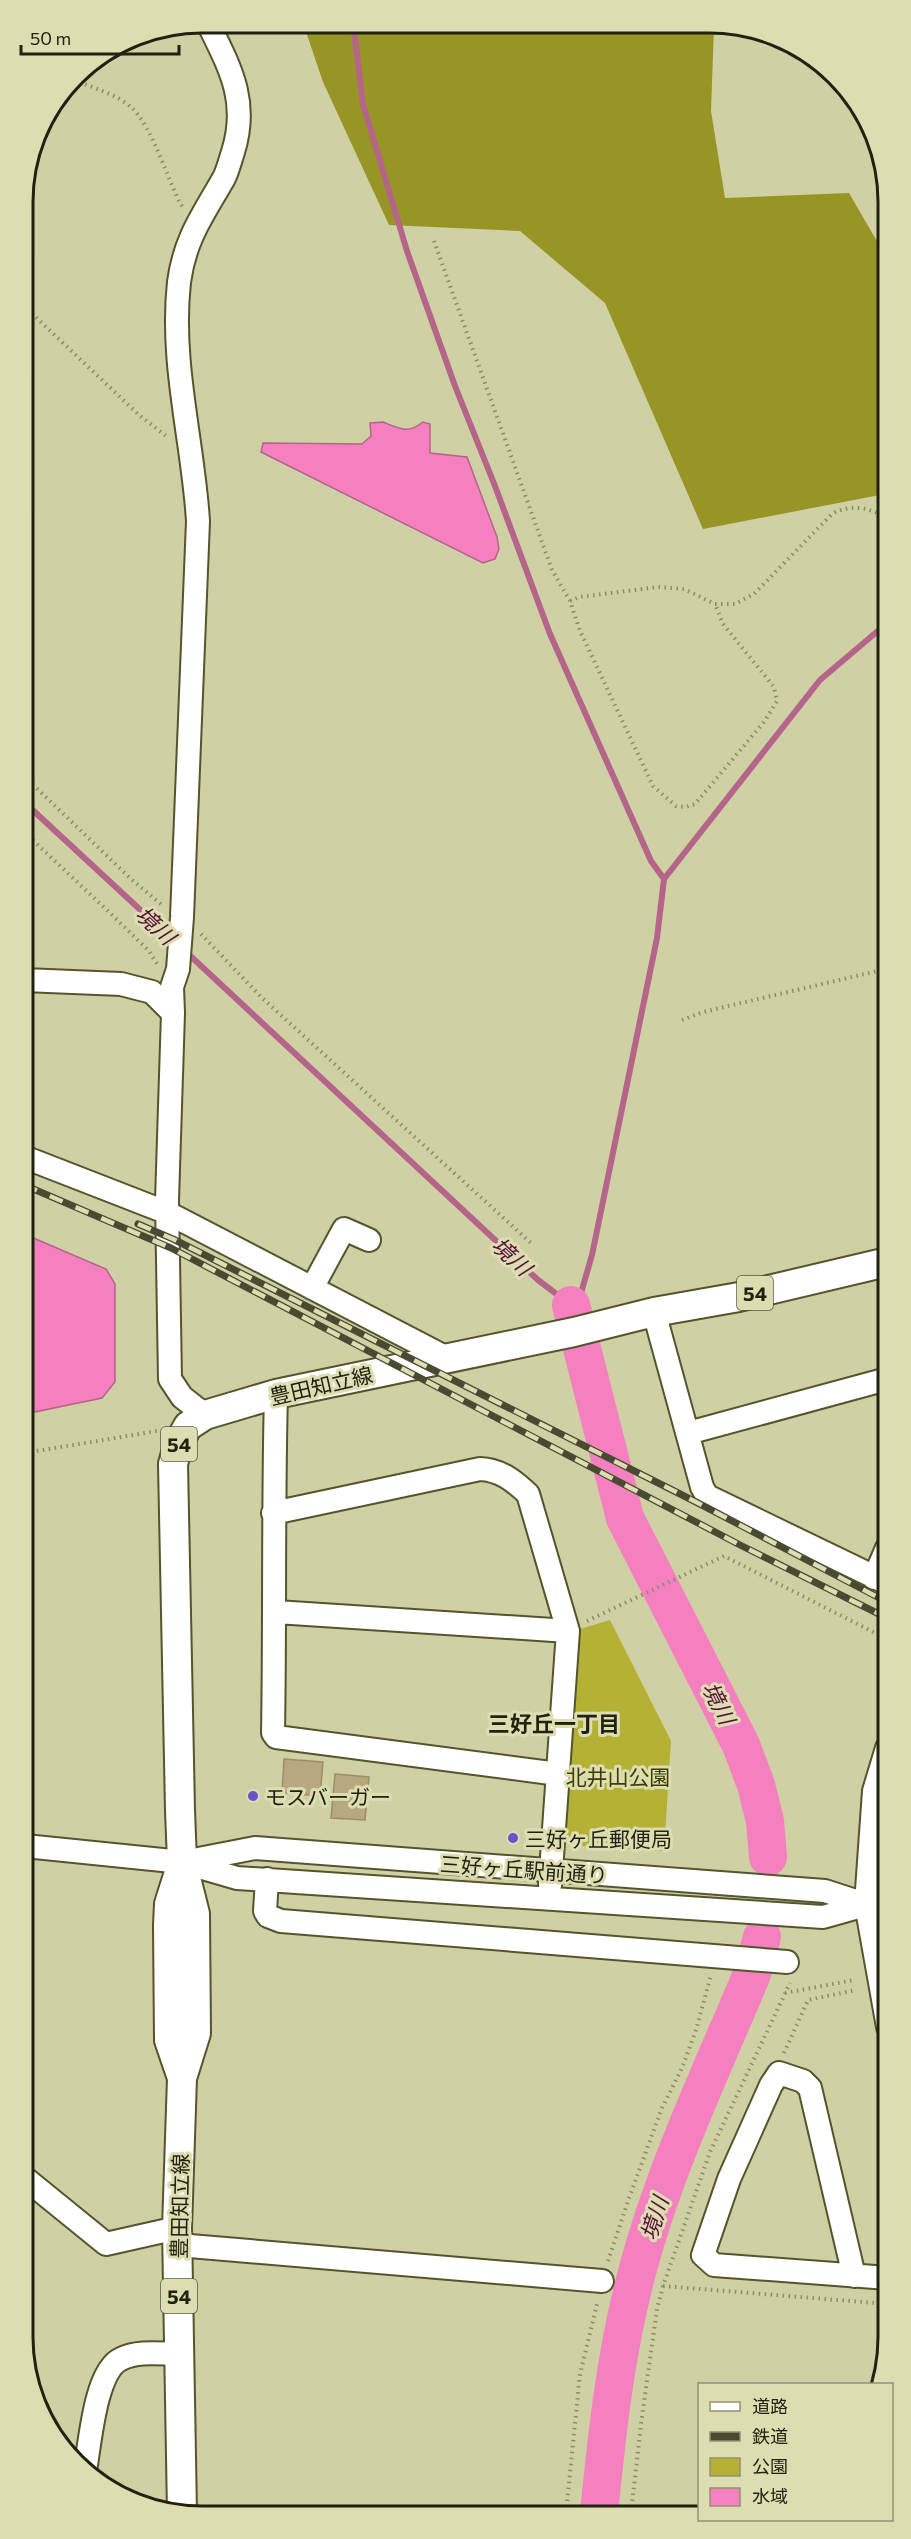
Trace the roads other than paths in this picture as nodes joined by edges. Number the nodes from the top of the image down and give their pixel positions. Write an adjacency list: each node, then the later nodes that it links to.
1 (213, 33): 3 (street)
2 (33, 980): 3 (street)
3 (173, 1013): 5 (street)
4 (33, 1160): 5 (street)
5 (168, 1213): 8 (street); 13 (street)
6 (369, 1240): 8 (street)
7 (878, 1264): 9 (main road, 豊田知立線 / 54)
8 (312, 1288): 10 (street)
9 (654, 1312): 10 (main road, 豊田知立線 / 54); 14 (street)
10 (447, 1358): 12 (main road, 豊田知立線 / 54)
11 (878, 1381): 14 (street)
12 (276, 1394): 13 (main road, 豊田知立線 / 54); 15 (street)
13 (197, 1421): 22 (main road, 豊田知立線 / 54)
14 (688, 1433): 16 (street)
15 (273, 1514): 17 (street); 18 (street)
16 (878, 1580)
17 (276, 1611): 18 (street); 19 (street)
18 (568, 1631): 19 (street)
19 (558, 1774): 24 (street)
20 (878, 1778): 23 (street)
21 (33, 1847): 22 (street)
22 (182, 1862): 24 (street, 三好ヶ丘駅前通り); 25 (street); 31 (main road, 豊田知立線 / 54)
23 (878, 1866)
24 (551, 1871): 26 (street); 27 (street, 三好ヶ丘駅前通り)
25 (267, 1879): 26 (street); 29 (street)
26 (549, 1898): 28 (street)
27 (878, 1904)
28 (878, 1904)
29 (787, 1962)
30 (33, 2186): 31 (street)
31 (177, 2236): 34 (street); 35 (main road, 豊田知立線 / 54)
32 (854, 2276): 32 (street); 33 (street)
33 (878, 2277)
34 (602, 2281)
35 (181, 2354): 36 (street); 37 (main road, 豊田知立線 / 54)
36 (87, 2461)
37 (182, 2505)

